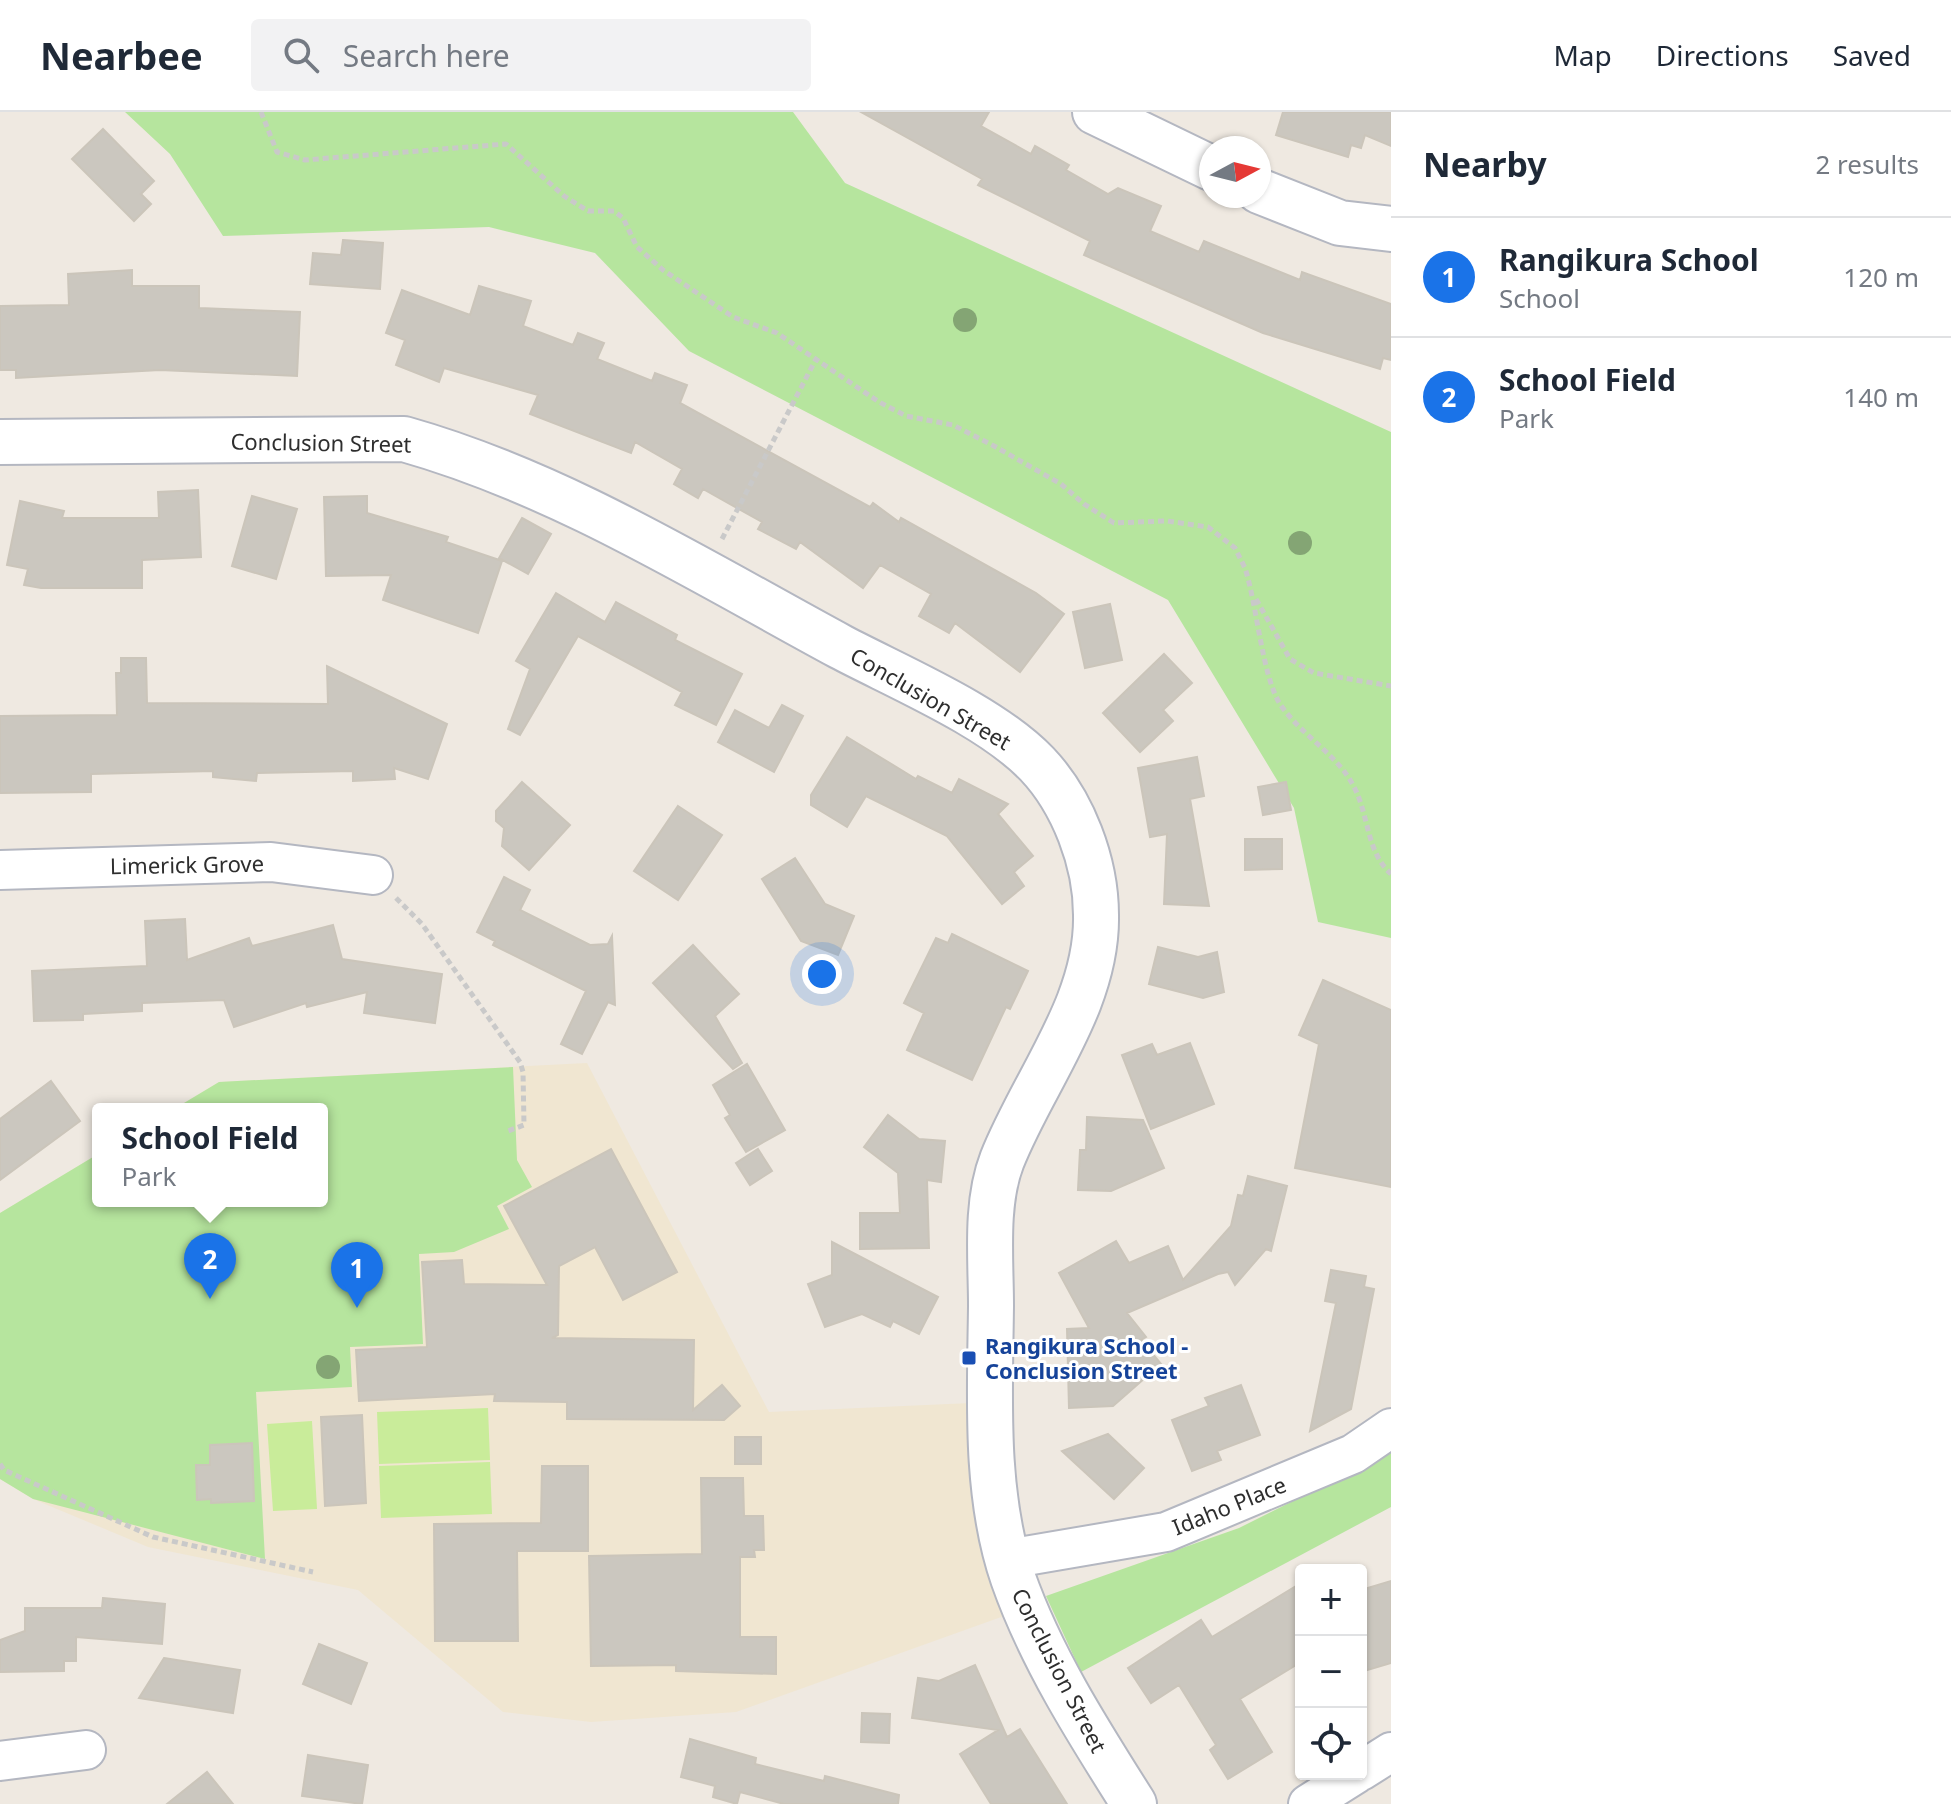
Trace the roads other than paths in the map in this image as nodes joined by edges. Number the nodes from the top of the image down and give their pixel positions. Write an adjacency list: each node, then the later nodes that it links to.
1 (1095, 112): 2 (street)
2 (1199, 162)
3 (1271, 196): 4 (street)
4 (1391, 229)
5 (0, 442): 9 (street, Conclusion Street)
6 (0, 870): 7 (street, Limerick Grove)
7 (373, 875)
8 (1391, 1428): 9 (street, Idaho Place)
9 (1008, 1559): 15 (street, Conclusion Street)
10 (86, 1750): 12 (street)
11 (1391, 1752): 13 (street)
12 (0, 1761)
13 (1367, 1767)
14 (1346, 1780): 16 (street)
15 (1134, 1804)
16 (1308, 1804)

